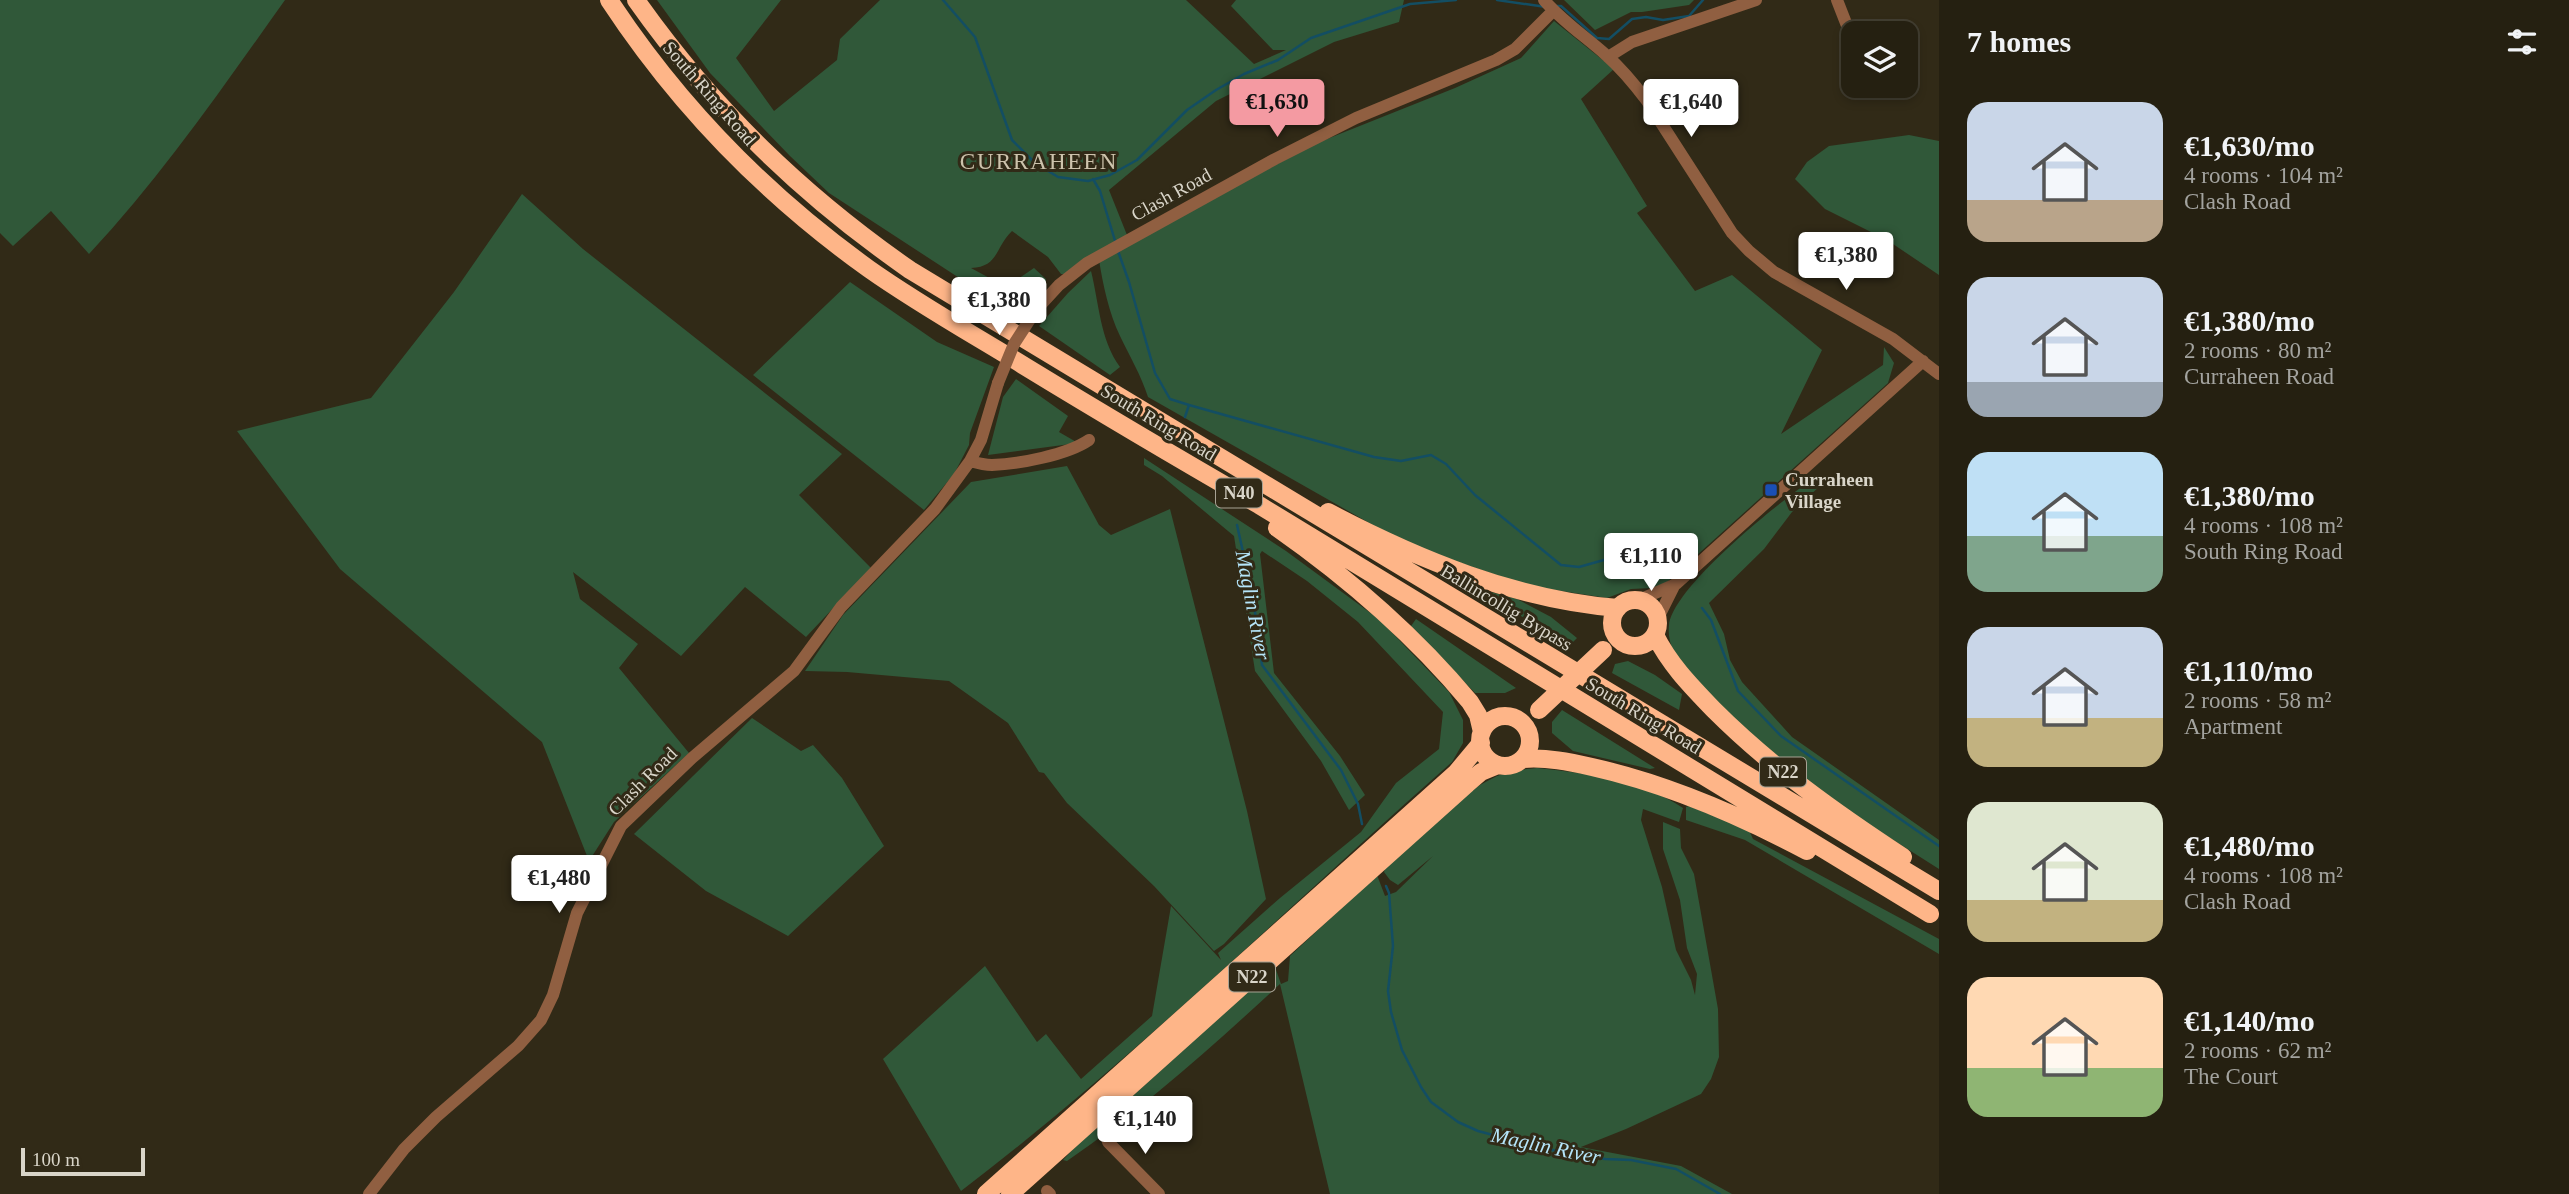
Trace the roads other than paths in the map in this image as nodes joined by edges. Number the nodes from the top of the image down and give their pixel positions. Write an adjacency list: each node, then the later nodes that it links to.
1 (609, 0): 13 (highway, South Ring Road / N40)
2 (636, 0): 11 (highway, South Ring Road / N40)
3 (1544, 0): 6 (street)
4 (1756, 0): 8 (street)
5 (1837, 0): 7 (street)
6 (1553, 11): 8 (street); 14 (street, Clash Road, bridge)
7 (1845, 21)
8 (1608, 57): 9 (street)
9 (1923, 361): 10 (street); 15 (street)
10 (1939, 374)
11 (1162, 423): 17 (highway); 29 (highway, Ballincollig Bypass / N40)
12 (1089, 440): 14 (street)
13 (1146, 440): 25 (highway); 30 (highway, South Ring Road / N40)
14 (970, 461): 32 (street, Clash Road)
15 (1675, 584): 16 (street); 19 (street)
16 (1639, 600): 17 (highway); 19 (highway, N22)
17 (1618, 608): 18 (highway, N22)
18 (1612, 625): 20 (highway); 21 (highway, N22)
19 (1657, 627): 20 (highway, N22); 28 (highway, N22)
20 (1625, 644): 21 (highway, N22)
21 (1604, 650): 22 (highway, N22, bridge)
22 (1538, 710): 23 (highway, N22); 24 (highway, N22)
23 (1512, 717): 24 (highway); 25 (highway, N22)
24 (1528, 730): 26 (highway, N22)
25 (1482, 737): 27 (highway); 33 (highway, N22)
26 (1523, 759): 27 (highway, N22); 30 (highway, N22)
27 (1498, 765): 34 (highway, N22)
28 (1939, 880)
29 (1939, 891)
30 (1934, 916)
31 (1108, 1142): 35 (street)
32 (369, 1194)
33 (986, 1194)
34 (1010, 1194)
35 (1159, 1194)

